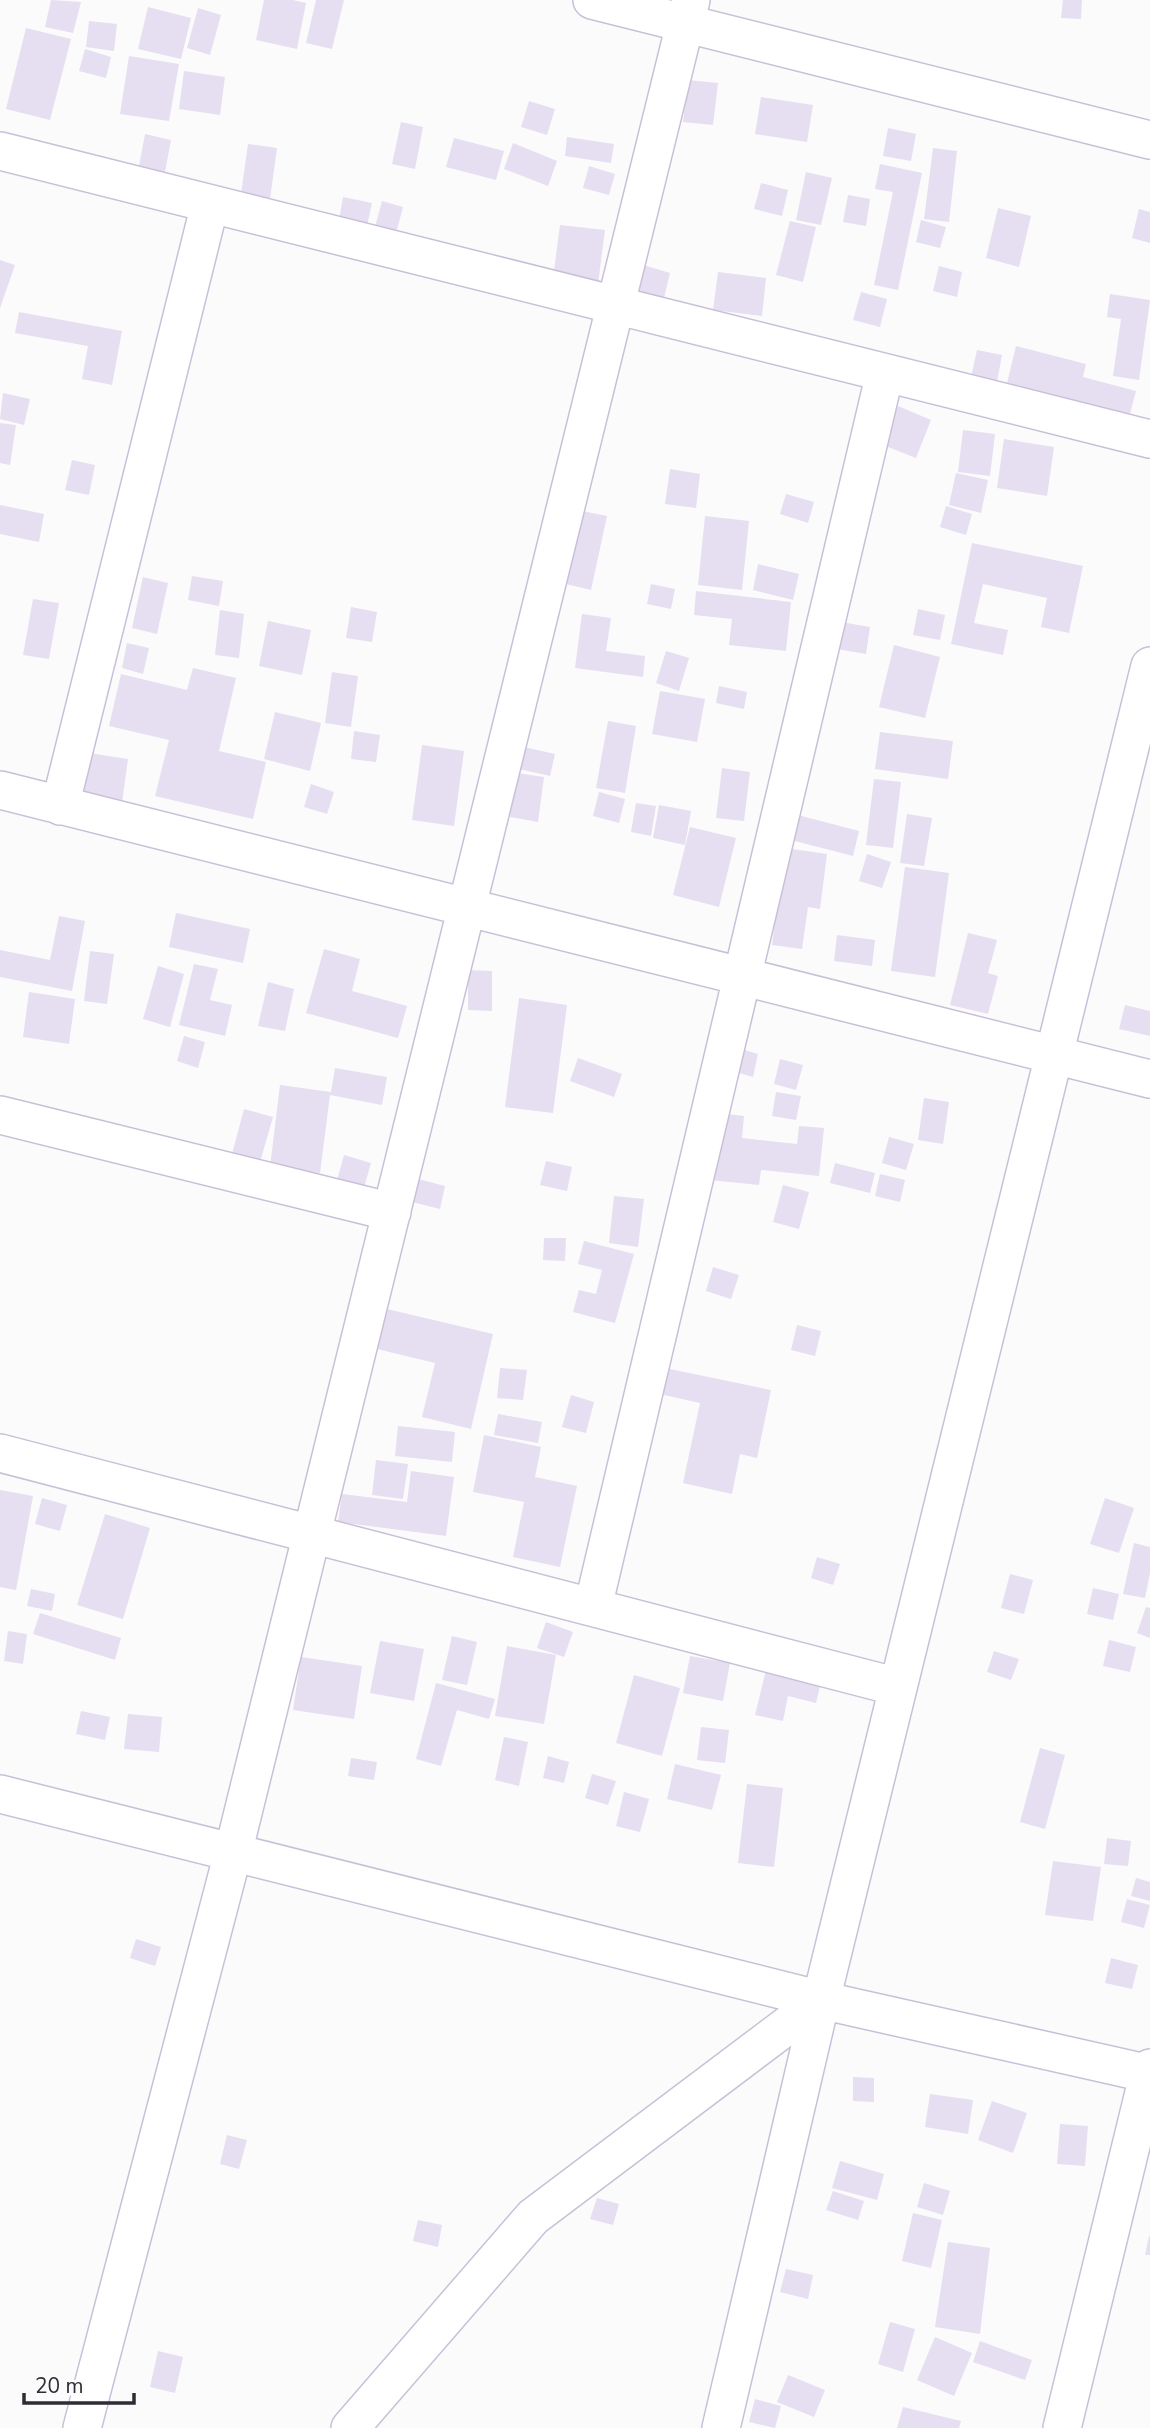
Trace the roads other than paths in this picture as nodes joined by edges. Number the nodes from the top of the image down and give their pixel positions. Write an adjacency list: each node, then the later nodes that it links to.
1 (592, 0): 2 (street)
2 (688, 12): 3 (street); 6 (street)
3 (1150, 140)
4 (0, 151): 5 (street)
5 (210, 204): 6 (street); 11 (street)
6 (615, 305): 7 (street); 12 (street)
7 (885, 373): 8 (street); 13 (street)
8 (1150, 439)
9 (1150, 666): 14 (street)
10 (0, 790): 11 (street)
11 (60, 806): 12 (street)
12 (467, 908): 13 (street); 17 (street)
13 (743, 976): 14 (street); 20 (street)
14 (1054, 1055): 15 (street); 21 (street)
15 (1150, 1079)
16 (0, 1115): 17 (street)
17 (392, 1212): 19 (street)
18 (0, 1453): 19 (street)
19 (313, 1534): 20 (street); 23 (street)
20 (593, 1607): 21 (street)
21 (898, 1686): 24 (street)
22 (0, 1794): 23 (street)
23 (233, 1853): 24 (street); 26 (street)
24 (821, 2000): 25 (street); 27 (street); 28 (street)
25 (1150, 2072): 29 (street)
26 (82, 2428)
27 (349, 2428)
28 (721, 2428)
29 (1062, 2428)

